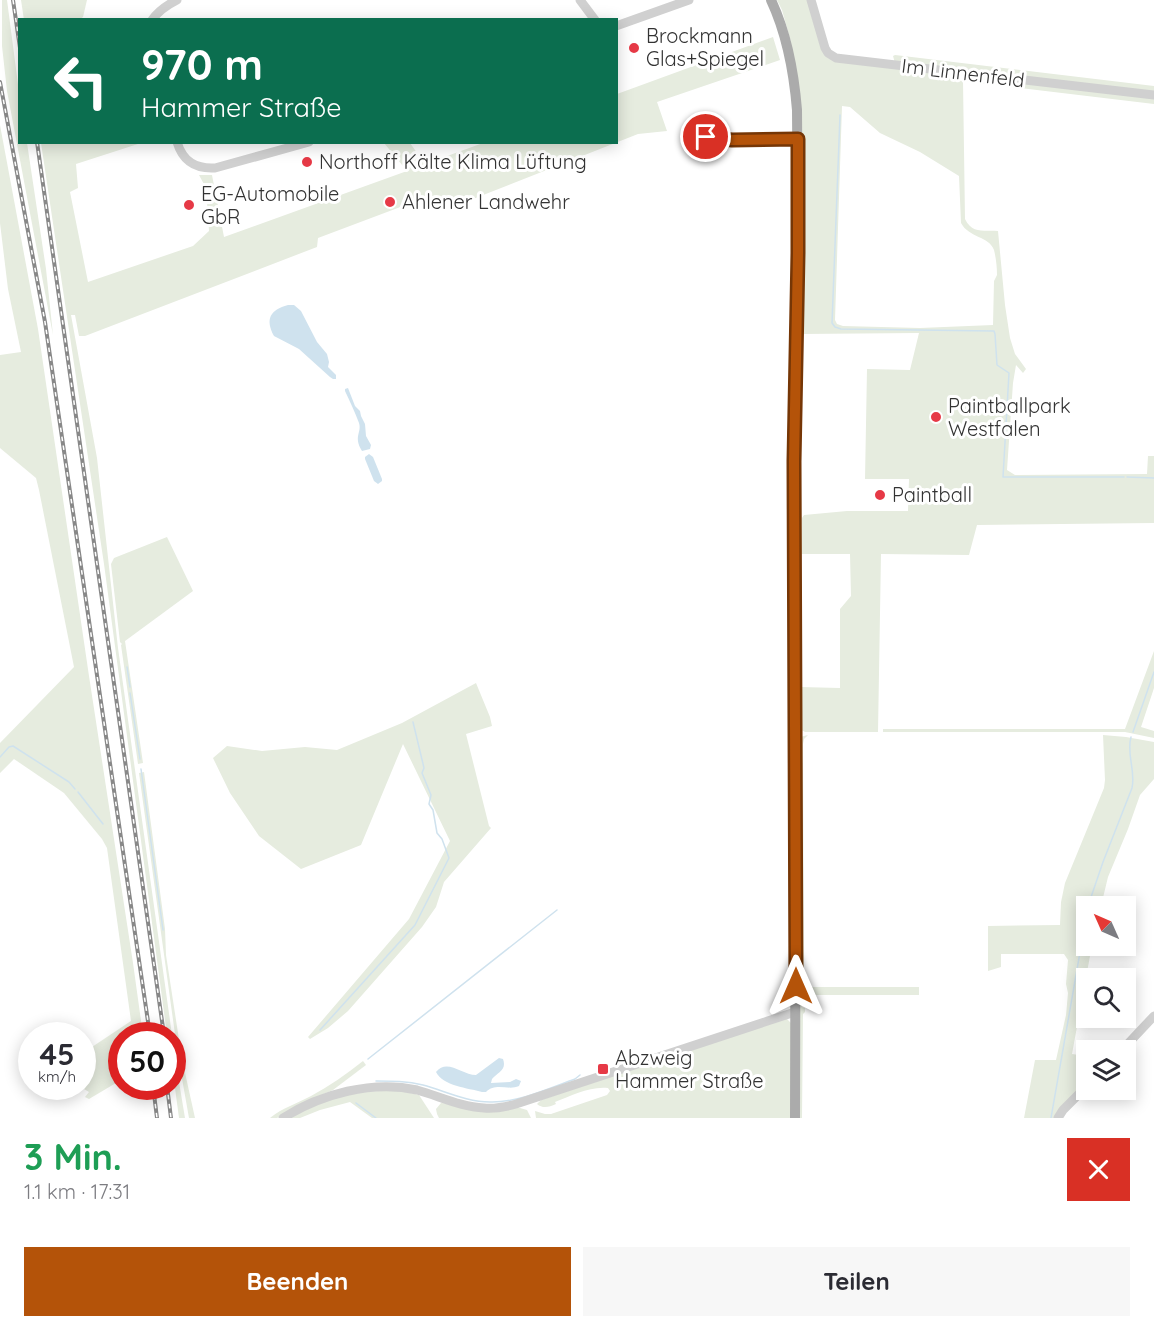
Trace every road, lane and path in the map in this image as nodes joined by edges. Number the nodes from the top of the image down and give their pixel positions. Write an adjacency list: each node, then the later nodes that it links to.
1 (177, 0): 6 (street)
2 (580, 0): 7 (street)
3 (689, 0): 8 (street)
4 (771, 0): 11 (main road)
5 (811, 0): 9 (street, Im Linnenfeld)
6 (153, 18)
7 (592, 18)
8 (618, 25)
9 (1154, 95)
10 (706, 137): 11 (street)
11 (798, 139): 14 (main road)
12 (177, 144): 13 (street)
13 (302, 144)
14 (795, 1012): 18 (street); 19 (main road)
15 (1154, 1016): 16 (street)
16 (1131, 1040)
17 (1076, 1097): 20 (street)
18 (283, 1118)
19 (795, 1118)
20 (1058, 1118)

